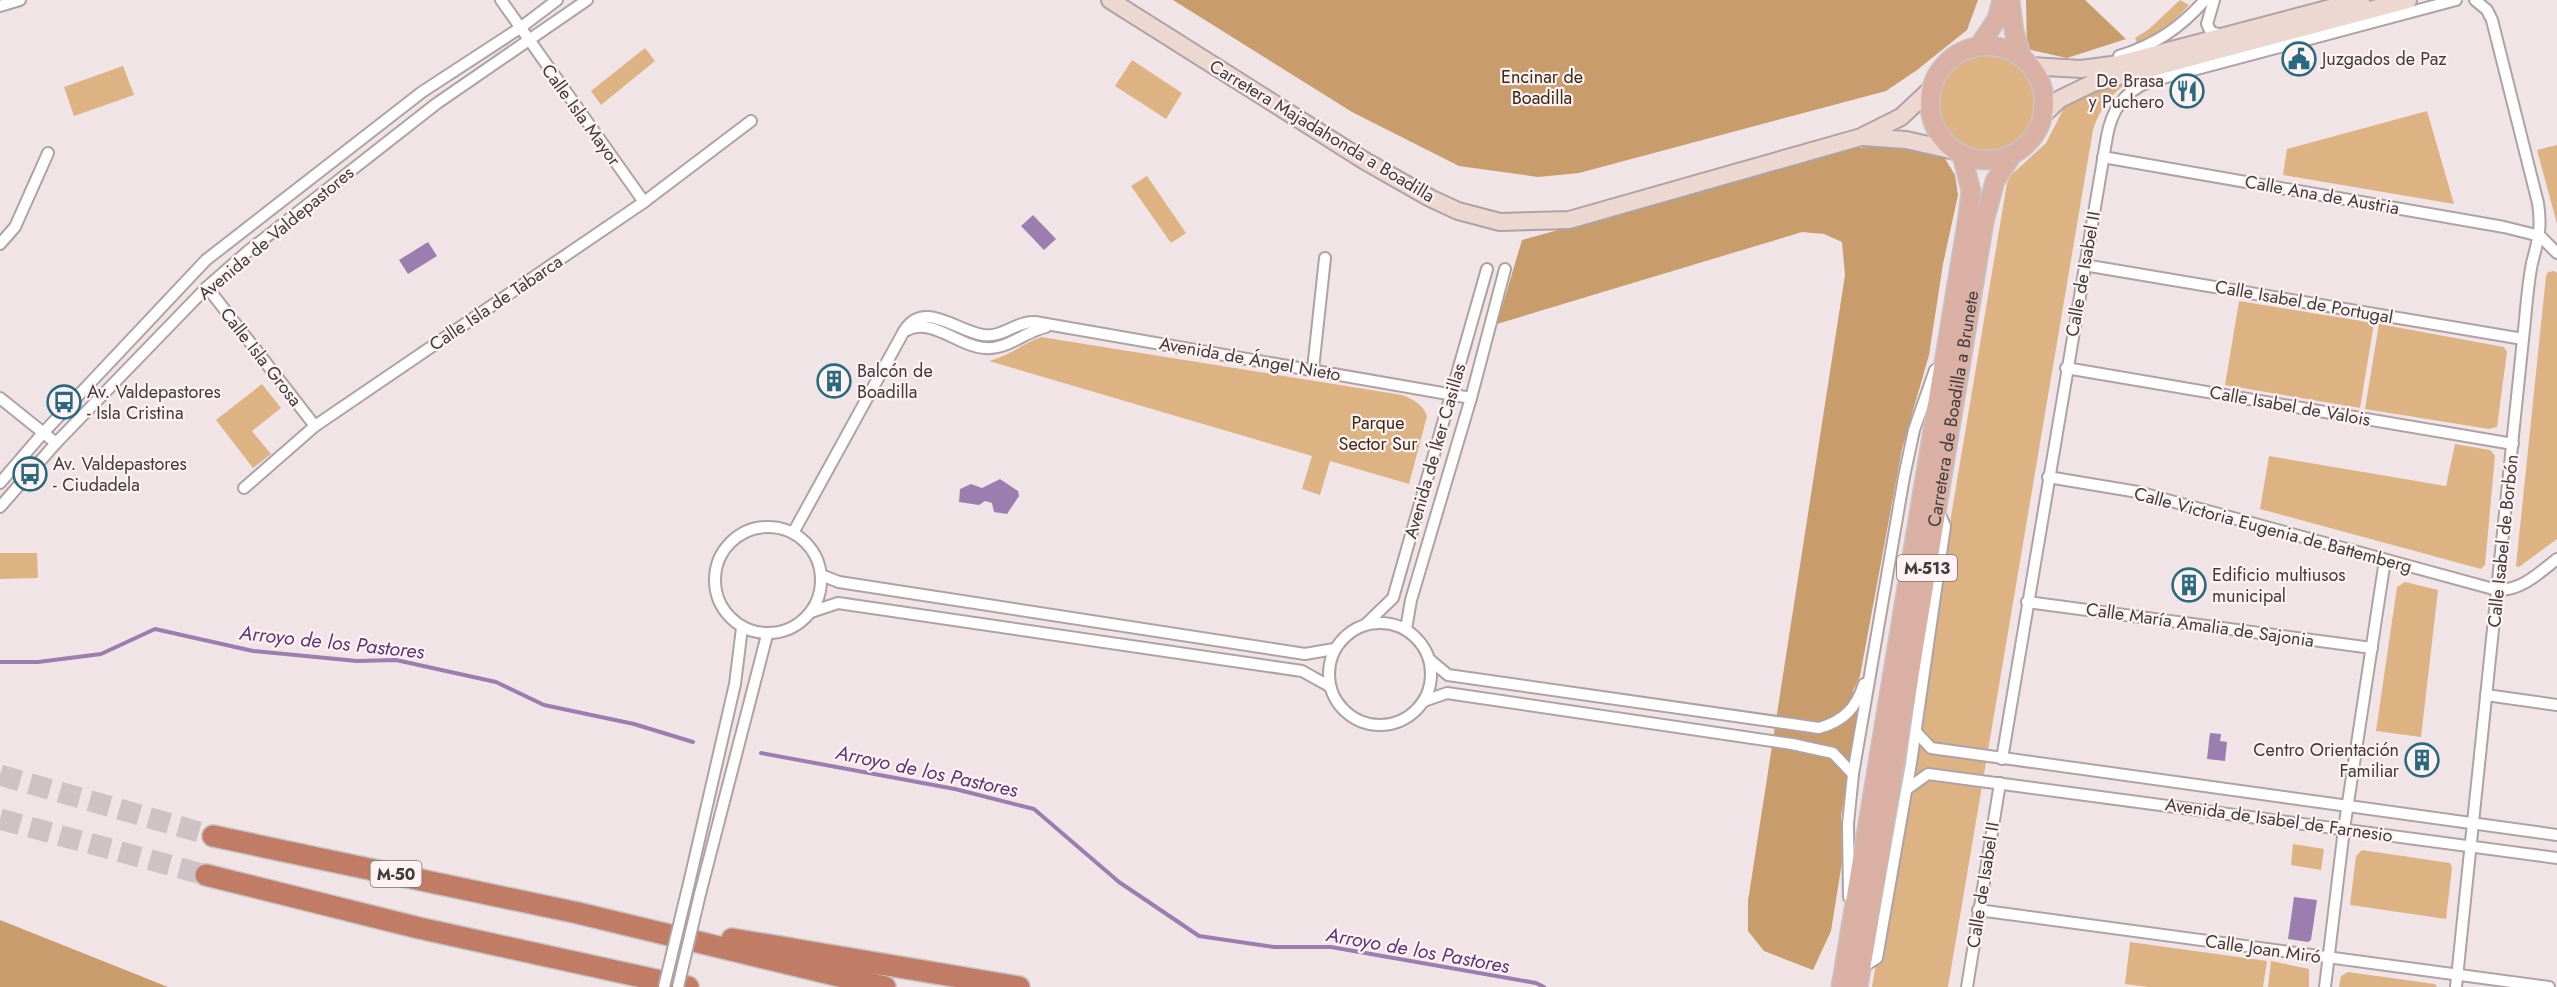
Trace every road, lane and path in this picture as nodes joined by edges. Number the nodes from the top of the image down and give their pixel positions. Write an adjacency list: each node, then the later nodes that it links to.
1 (20, 0): 15 (street)
2 (501, 0): 16 (street, Calle Isla Mayor)
3 (557, 0): 16 (street, Avenida de Valdepastores)
4 (587, 0): 18 (street, Avenida de Valdepastores)
5 (1110, 0): 25 (street, Carretera Majadahonda a Boadilla)
6 (2002, 0): 19 (main road)
7 (2010, 0): 20 (main road)
8 (2205, 0): 21 (street)
9 (2214, 0): 17 (street)
10 (2361, 0): 17 (street)
11 (2430, 0): 14 (street, Calle de Isabel II)
12 (2456, 0): 14 (street, Calle de Isabel II)
13 (2475, 0): 31 (street)
14 (2413, 5): 23 (street); 29 (street, Calle de Isabel II)
15 (0, 6)
16 (519, 28): 18 (street, Calle Isla Mayor); 47 (street, Avenida de Valdepastores)
17 (2223, 35): 21 (street)
18 (528, 42): 30 (street, Calle Isla Mayor); 39 (street, Avenida de Valdepastores)
19 (1979, 46): 20 (main road); 22 (main road)
20 (2026, 62): 21 (street); 23 (main road)
21 (2065, 69)
22 (1931, 89): 25 (street, Carretera Majadahonda a Boadilla); 27 (main road, M-513)
23 (2043, 115): 28 (main road, M-513)
24 (751, 121): 30 (street, Calle Isla de Tabarca)
25 (1861, 137): 27 (street, Carretera Majadahonda a Boadilla)
26 (48, 153): 32 (street)
27 (1958, 153): 28 (main road); 38 (main road, Carretera de Boadilla a Brunete / M-513)
28 (2012, 155): 54 (main road, Carretera de Boadilla a Brunete / M-513)
29 (2103, 157): 31 (street, Calle Ana de Austria); 35 (street, Calle de Isabel II)
30 (644, 202): 46 (street, Calle Isla de Tabarca)
31 (2540, 236): 33 (street); 40 (street, Calle Isabel de Borbón)
32 (0, 244)
33 (2557, 253)
34 (1325, 258): 42 (street)
35 (2084, 265): 40 (street, Calle Isabel de Portugal); 41 (street, Calle de Isabel II)
36 (1487, 269): 43 (street, Avenida de Íker Casillas)
37 (1505, 269): 45 (street, Avenida de Íker Casillas)
38 (1959, 274): 68 (street); 89 (main road, Carretera de Boadilla a Brunete / M-513)
39 (207, 288): 46 (street, Calle Isla Grosa); 48 (street, Avenida de Valdepastores)
40 (2523, 339): 49 (street, Calle Isabel de Borbón)
41 (2067, 368): 49 (street, Calle Isabel de Valois); 50 (street, Calle de Isabel II)
42 (1313, 369): 43 (street, Avenida de Ángel Nieto); 55 (street, Avenida de Ángel Nieto)
43 (1451, 394): 45 (street, Avenida de Ángel Nieto); 62 (street, Avenida de Íker Casillas)
44 (0, 398): 47 (street)
45 (1471, 398): 64 (street, Avenida de Íker Casillas)
46 (315, 426): 52 (street, Calle Isla de Tabarca)
47 (43, 433): 48 (street); 51 (street, Avenida de Valdepastores)
48 (56, 443): 53 (street, Avenida de Valdepastores)
49 (2513, 444): 59 (street, Calle Isabel de Borbón)
50 (2048, 477): 57 (street, Calle Victoria Eugenia de Battemberg); 60 (street, Calle de Isabel II)
51 (0, 483)
52 (244, 488)
53 (0, 507)
54 (1937, 508): 74 (street); 92 (main road, Carretera de Boadilla a Brunete / M-513)
55 (793, 533): 58 (street); 63 (street)
56 (2557, 559): 59 (street)
57 (2385, 560): 59 (street, Calle Victoria Eugenia de Battemberg); 66 (street)
58 (821, 575): 61 (street); 67 (street)
59 (2497, 590): 71 (street, Calle Isabel de Borbón)
60 (2027, 602): 66 (street, Calle María Amalia de Sajonia); 75 (street, Calle de Isabel II)
61 (811, 612): 65 (street); 70 (street)
62 (1366, 624): 64 (street); 67 (street)
63 (742, 628): 65 (street); 95 (street, bridge)
64 (1406, 629): 69 (street)
65 (767, 635): 96 (street, bridge)
66 (2372, 648): 79 (street)
67 (1334, 649): 70 (street)
68 (1875, 652): 69 (street); 76 (street)
69 (1430, 660): 72 (street)
70 (1329, 686): 72 (street)
71 (2486, 696): 73 (street); 80 (street, Calle Isabel de Borbón)
72 (1424, 701): 76 (street)
73 (2554, 703)
74 (1916, 732): 75 (street, Avenida de Isabel de Farnesio); 78 (street)
75 (2002, 759): 79 (street, Avenida de Isabel de Farnesio)
76 (1853, 774): 89 (street)
77 (2000, 783): 78 (street, Avenida de Isabel de Farnesio); 81 (street, Avenida de Isabel de Farnesio); 87 (street, Calle de Isabel II)
78 (1907, 789): 92 (street)
79 (2349, 807): 80 (street, Avenida de Isabel de Farnesio); 81 (street)
80 (2472, 823): 82 (street, Avenida de Isabel de Farnesio); 84 (street, Calle Isabel de Borbón)
81 (2344, 829): 84 (street, Avenida de Isabel de Farnesio); 91 (street)
82 (2557, 835)
83 (213, 836): 88 (highway, M-50)
84 (2470, 846): 85 (street, Avenida de Isabel de Farnesio); 93 (street, Calle Isabel de Borbón)
85 (2557, 858)
86 (206, 875): 90 (highway)
87 (1978, 910): 91 (street, Calle Joan Miró); 102 (street, Calle de Isabel II)
88 (578, 913): 98 (highway, M-50); 99 (highway)
89 (1849, 924): 100 (main road, Carretera de Boadilla a Brunete / M-513)
90 (419, 928): 94 (highway); 97 (highway)
91 (2329, 958): 93 (street, Calle Joan Miró); 103 (street)
92 (1861, 968): 101 (main road, Carretera de Boadilla a Brunete / M-513)
93 (2457, 974): 104 (street, Calle Isabel de Borbón); 105 (street, Calle Joan Miró)
94 (640, 987)
95 (664, 987)
96 (678, 987)
97 (688, 987)
98 (885, 987)
99 (1019, 987)
100 (1841, 987)
101 (1858, 987)
102 (1967, 987)
103 (2325, 987)
104 (2456, 987)
105 (2549, 987)

